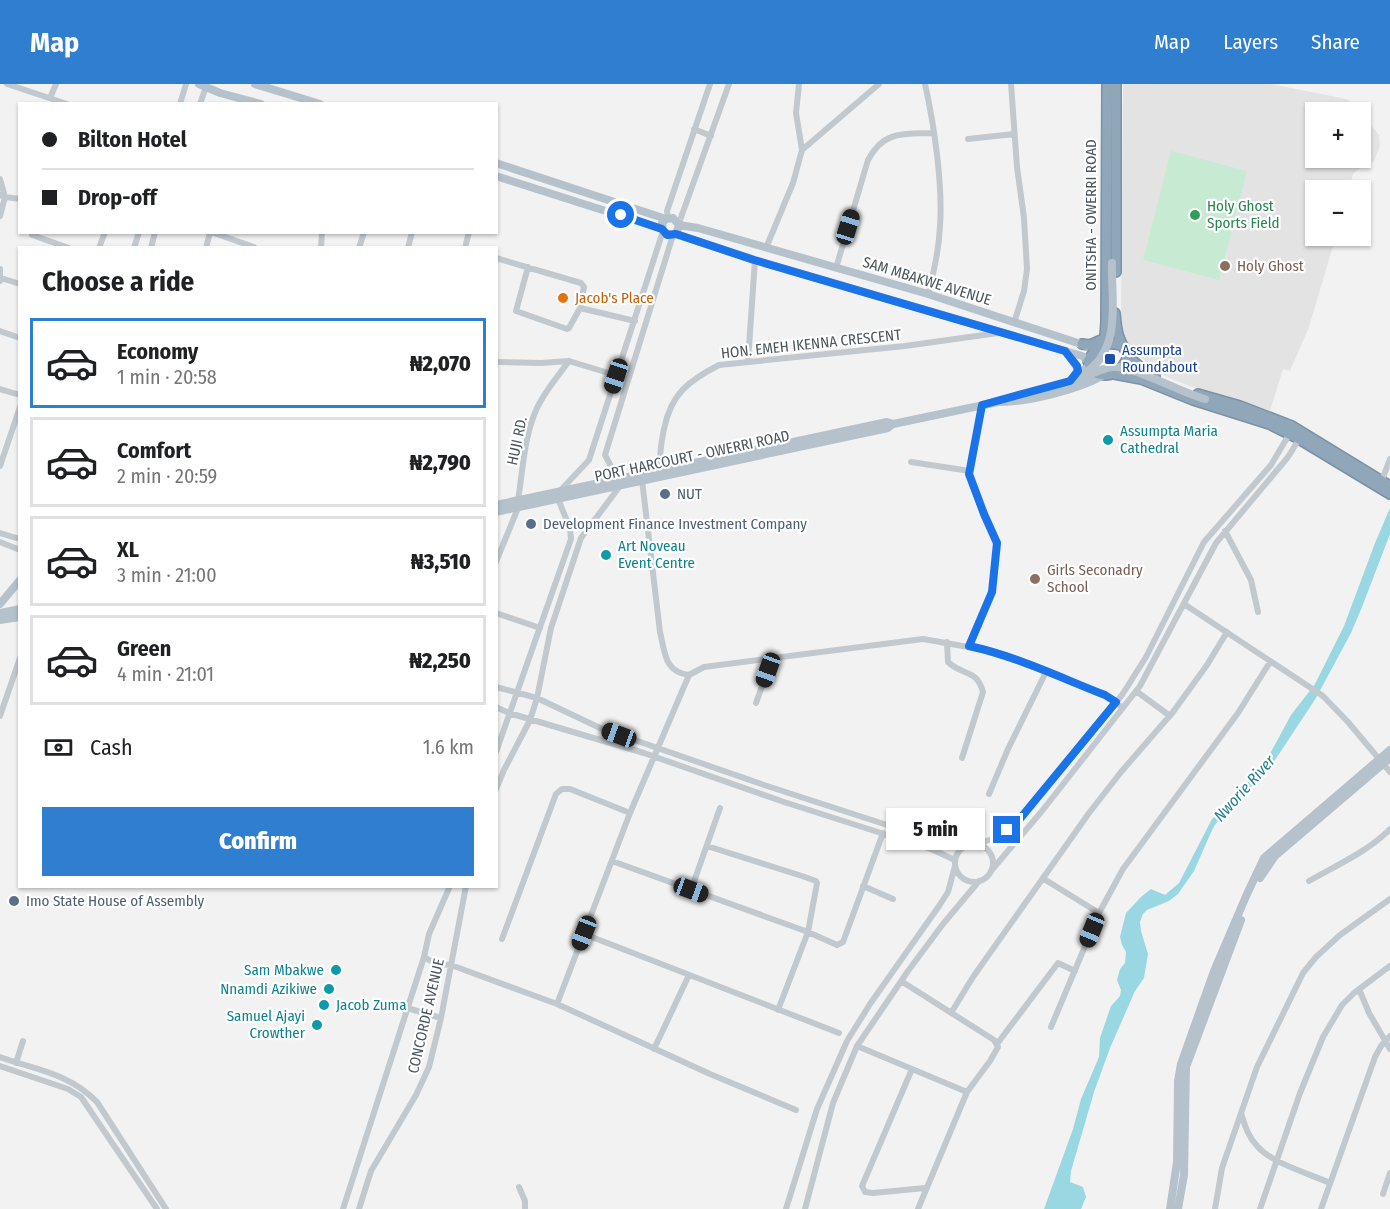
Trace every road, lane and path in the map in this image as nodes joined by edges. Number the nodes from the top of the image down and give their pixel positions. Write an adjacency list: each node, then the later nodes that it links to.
1 (7, 84): 14 (street)
2 (56, 84): 14 (street)
3 (186, 84): 15 (street)
4 (255, 84): 18 (main road)
5 (710, 84): 19 (street)
6 (729, 84): 22 (street)
7 (799, 84): 24 (street)
8 (879, 84): 24 (street)
9 (924, 84): 20 (street)
10 (1011, 84): 21 (street)
11 (1107, 84): 30 (highway, ONITSHA - OWERRI ROAD)
12 (1116, 84): 56 (highway, ONITSHA - OWERRI ROAD)
13 (204, 85): 16 (street); 17 (main road)
14 (46, 99)
15 (181, 102)
16 (200, 102)
17 (255, 102)
18 (314, 102)
19 (694, 129): 22 (street); 32 (street)
20 (933, 133): 43 (street); 47 (street)
21 (1014, 134): 23 (street); 50 (street)
22 (711, 136): 33 (street)
23 (968, 139)
24 (802, 150): 39 (street)
25 (498, 163): 32 (main road)
26 (498, 177): 34 (main road)
27 (0, 179): 28 (street)
28 (3, 196): 29 (street); 31 (street)
29 (18, 199)
30 (1107, 212): 51 (highway, ONITSHA - OWERRI ROAD); 68 (main road, bridge)
31 (0, 216)
32 (667, 219): 33 (main road); 34 (main road)
33 (677, 229): 34 (main road); 39 (main road, SAM MBAKWE AVENUE); 41 (main road, SAM MBAKWE AVENUE); 67 (street)
34 (662, 230): 49 (street)
35 (216, 234): 38 (street)
36 (32, 235): 37 (street)
37 (63, 246)
38 (251, 246)
39 (766, 248): 43 (main road, SAM MBAKWE AVENUE)
40 (498, 259): 42 (street)
41 (754, 260): 53 (main road, SAM MBAKWE AVENUE); 61 (street)
42 (528, 267): 48 (street); 48 (street)
43 (836, 268): 47 (main road, SAM MBAKWE AVENUE)
44 (0, 269): 45 (street)
45 (1, 280): 46 (street)
46 (18, 284)
47 (928, 294): 50 (main road, SAM MBAKWE AVENUE)
48 (580, 308): 49 (street)
49 (635, 321): 65 (street)
50 (1014, 323): 55 (main road, SAM MBAKWE AVENUE)
51 (1105, 327): 55 (highway); 57 (highway, ONITSHA - OWERRI ROAD)
52 (0, 331): 54 (street)
53 (998, 333): 58 (main road, SAM MBAKWE AVENUE); 61 (street, HON. EMEH IKENNA CRESCENT)
54 (18, 337)
55 (1082, 344): 57 (main road, SAM MBAKWE AVENUE)
56 (1120, 345): 57 (highway); 59 (highway)
57 (1099, 346): 63 (highway)
58 (1065, 351): 63 (main road, SAM MBAKWE AVENUE); 68 (main road)
59 (1128, 356): 64 (highway); 74 (highway)
60 (569, 361): 62 (street); 65 (street); 87 (street, HUJI RD.)
61 (748, 361): 82 (street, HON. EMEH IKENNA CRESCENT)
62 (498, 362)
63 (1089, 363): 66 (highway); 68 (main road)
64 (1114, 374): 66 (highway); 76 (highway)
65 (616, 376): 67 (street); 86 (street)
66 (1102, 376): 72 (main road)
67 (628, 379): 84 (street)
68 (1071, 381): 70 (main road); 70 (main road); 74 (main road, bridge)
69 (0, 389): 71 (street)
70 (1034, 392): 72 (main road)
71 (18, 394)
72 (998, 402): 73 (main road, PORT HARCOURT - OWERRI ROAD)
73 (982, 405): 81 (street); 82 (main road, PORT HARCOURT - OWERRI ROAD)
74 (1243, 408): 76 (highway)
75 (18, 413): 80 (street)
76 (1291, 430): 77 (highway); 90 (street)
77 (1301, 435): 85 (highway); 91 (street)
78 (1390, 459): 85 (street)
79 (910, 462): 81 (street)
80 (0, 466)
81 (970, 471): 110 (street)
82 (662, 473): 83 (main road, PORT HARCOURT - OWERRI ROAD); 84 (main road, PORT HARCOURT - OWERRI ROAD)
83 (642, 480): 84 (main road, PORT HARCOURT - OWERRI ROAD); 115 (street)
84 (619, 483): 86 (main road, PORT HARCOURT - OWERRI ROAD); 121 (street)
85 (1386, 486)
86 (558, 496): 87 (main road, PORT HARCOURT - OWERRI ROAD); 107 (street)
87 (518, 504): 88 (main road, PORT HARCOURT - OWERRI ROAD); 89 (main road, PORT HARCOURT - OWERRI ROAD); 97 (street, HUJI RD.)
88 (498, 505)
89 (498, 511)
90 (1225, 518): 91 (street); 122 (street)
91 (1232, 523): 92 (street)
92 (1226, 531): 100 (street); 102 (street)
93 (0, 533): 94 (street)
94 (18, 538)
95 (0, 542): 96 (street)
96 (18, 548)
97 (498, 557)
98 (18, 582): 99 (main road)
99 (0, 604)
100 (1184, 604): 108 (street); 119 (street)
101 (18, 609): 103 (main road)
102 (1258, 612)
103 (0, 613)
104 (498, 614): 107 (street)
105 (18, 617): 106 (main road)
106 (0, 620)
107 (540, 628): 120 (street)
108 (1227, 632): 112 (street); 128 (street)
109 (947, 642): 110 (street); 111 (street); 134 (street)
110 (969, 646): 114 (street)
111 (767, 658): 115 (street); 123 (street)
112 (1270, 662): 135 (street); 157 (street)
113 (18, 664): 116 (street)
114 (1046, 672): 122 (street); 138 (street)
115 (689, 675): 131 (street)
116 (11, 684): 117 (street); 127 (street)
117 (18, 685)
118 (498, 688): 120 (street)
119 (1136, 691): 125 (street); 128 (street)
120 (516, 692): 121 (street); 126 (street)
121 (537, 698): 129 (street); 131 (street)
122 (1116, 702): 125 (street); 143 (street)
123 (756, 703)
124 (498, 708): 126 (street)
125 (1123, 708): 147 (street)
126 (509, 713): 129 (street); 130 (street)
127 (0, 716)
128 (1170, 716): 148 (street)
129 (530, 720): 133 (street); 137 (street)
130 (498, 746)
131 (659, 749): 133 (street); 143 (street)
132 (1390, 750): 135 (main road)
133 (654, 757): 140 (street); 142 (street)
134 (962, 759)
135 (1384, 761): 136 (street); 205 (main road); 206 (main road)
136 (1390, 772)
137 (498, 784)
138 (989, 794)
139 (720, 808): 144 (street)
140 (630, 813): 145 (street); 160 (street)
141 (1390, 829): 150 (street)
142 (883, 834): 146 (street); 151 (street)
143 (971, 845): 146 (street); 147 (street)
144 (707, 846): 154 (street); 158 (street)
145 (612, 861): 154 (street); 159 (street)
146 (955, 863): 149 (street); 202 (street)
147 (991, 871): 149 (street)
148 (1044, 879): 157 (street); 171 (street)
149 (979, 881): 166 (street)
150 (1309, 881)
151 (863, 886): 155 (street); 158 (street)
152 (449, 888): 161 (street, CONCORDE AVENUE)
153 (466, 888): 162 (street, CONCORDE AVENUE)
154 (691, 890): 158 (street)
155 (893, 899)
156 (1390, 899): 190 (street)
157 (1099, 913): 164 (street)
158 (808, 932): 170 (street)
159 (584, 933): 165 (street); 168 (street)
160 (502, 939)
161 (424, 957): 162 (street); 169 (street, CONCORDE AVENUE)
162 (451, 965): 168 (street); 172 (street, CONCORDE AVENUE)
163 (1390, 966): 167 (street)
164 (1075, 971): 173 (street); 178 (street)
165 (689, 975): 170 (street); 181 (street)
166 (901, 981): 171 (street); 179 (street)
167 (1359, 989): 177 (street); 191 (street)
168 (557, 1004): 181 (street)
169 (407, 1008): 172 (street); 199 (street, CONCORDE AVENUE)
170 (778, 1010): 174 (street)
171 (951, 1013): 178 (street)
172 (441, 1018): 200 (street, CONCORDE AVENUE)
173 (1051, 1027)
174 (838, 1034)
175 (1390, 1036): 177 (street)
176 (23, 1041): 183 (street)
177 (1384, 1041): 180 (street); 193 (street)
178 (998, 1044): 187 (street)
179 (857, 1046): 185 (street); 203 (street)
180 (1390, 1048)
181 (654, 1049): 189 (street)
182 (0, 1057): 183 (street)
183 (16, 1063): 186 (street)
184 (0, 1066): 188 (street)
185 (912, 1069): 187 (street); 195 (street)
186 (80, 1087): 188 (street); 198 (street)
187 (967, 1092): 195 (street)
188 (75, 1093): 197 (street)
189 (796, 1110)
190 (1241, 1113): 191 (street); 207 (street)
191 (1277, 1159): 193 (street); 208 (street)
192 (1390, 1173): 196 (street)
193 (1330, 1183): 209 (street)
194 (519, 1187): 201 (street)
195 (926, 1188): 204 (street)
196 (1383, 1194)
197 (157, 1209)
198 (166, 1209)
199 (343, 1209)
200 (359, 1209)
201 (525, 1209)
202 (786, 1209)
203 (806, 1209)
204 (918, 1209)
205 (1170, 1209)
206 (1178, 1209)
207 (1215, 1209)
208 (1260, 1209)
209 (1321, 1209)

